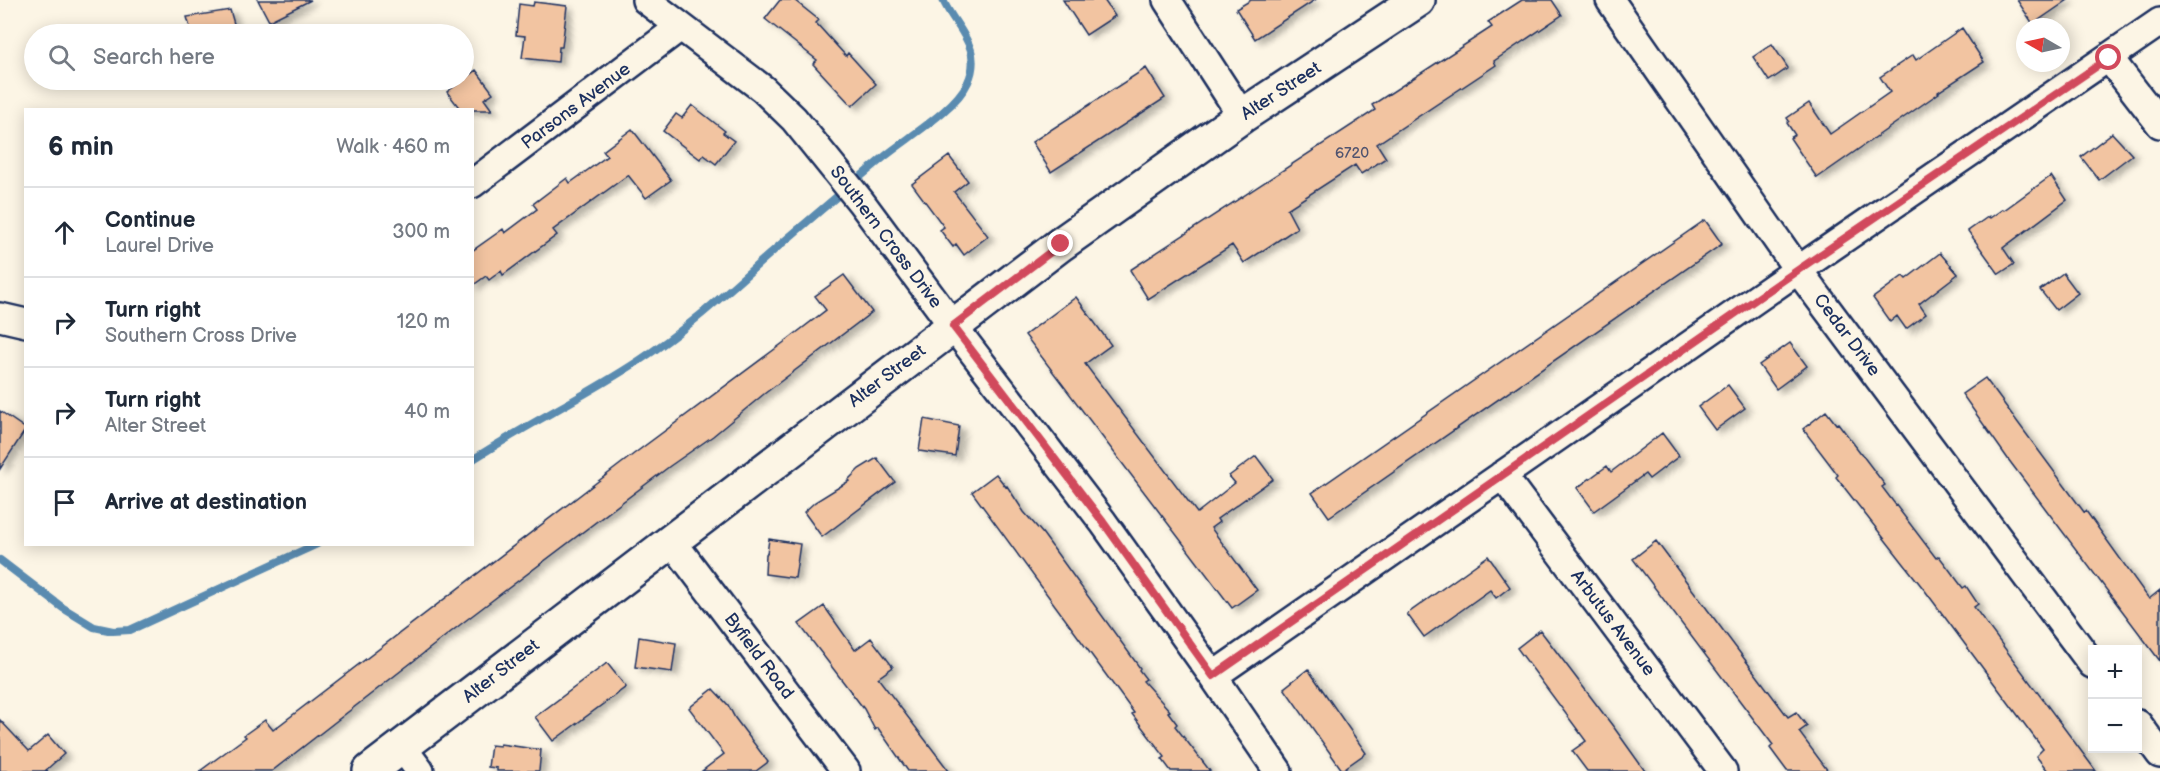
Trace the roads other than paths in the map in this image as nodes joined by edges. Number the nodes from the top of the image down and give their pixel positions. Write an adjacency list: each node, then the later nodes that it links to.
1 (646, 0): 6 (street, Southern Cross Drive)
2 (1167, 0): 8 (street)
3 (1419, 0): 8 (street, Alter Street)
4 (1610, 0): 11 (street, Cedar Drive)
5 (2160, 21): 7 (street)
6 (680, 27): 10 (street, Parsons Avenue); 14 (street, Southern Cross Drive)
7 (2109, 58): 9 (street); 11 (street)
8 (1242, 116): 14 (street, Alter Street)
9 (2160, 124)
10 (474, 182)
11 (1798, 270): 15 (street); 17 (street, Cedar Drive)
12 (0, 317): 13 (street)
13 (24, 323)
14 (953, 326): 16 (street, Alter Street); 18 (street, Southern Cross Drive)
15 (1503, 475): 18 (street); 25 (street, Arbutus Avenue)
16 (671, 540): 21 (street, Alter Street); 23 (street, Byfield Road)
17 (2088, 659)
18 (1213, 676): 24 (street, Southern Cross Drive)
19 (2142, 729): 20 (street)
20 (2160, 754)
21 (411, 759): 22 (street, Alter Street)
22 (370, 771)
23 (846, 771)
24 (1278, 771)
25 (1724, 771)

